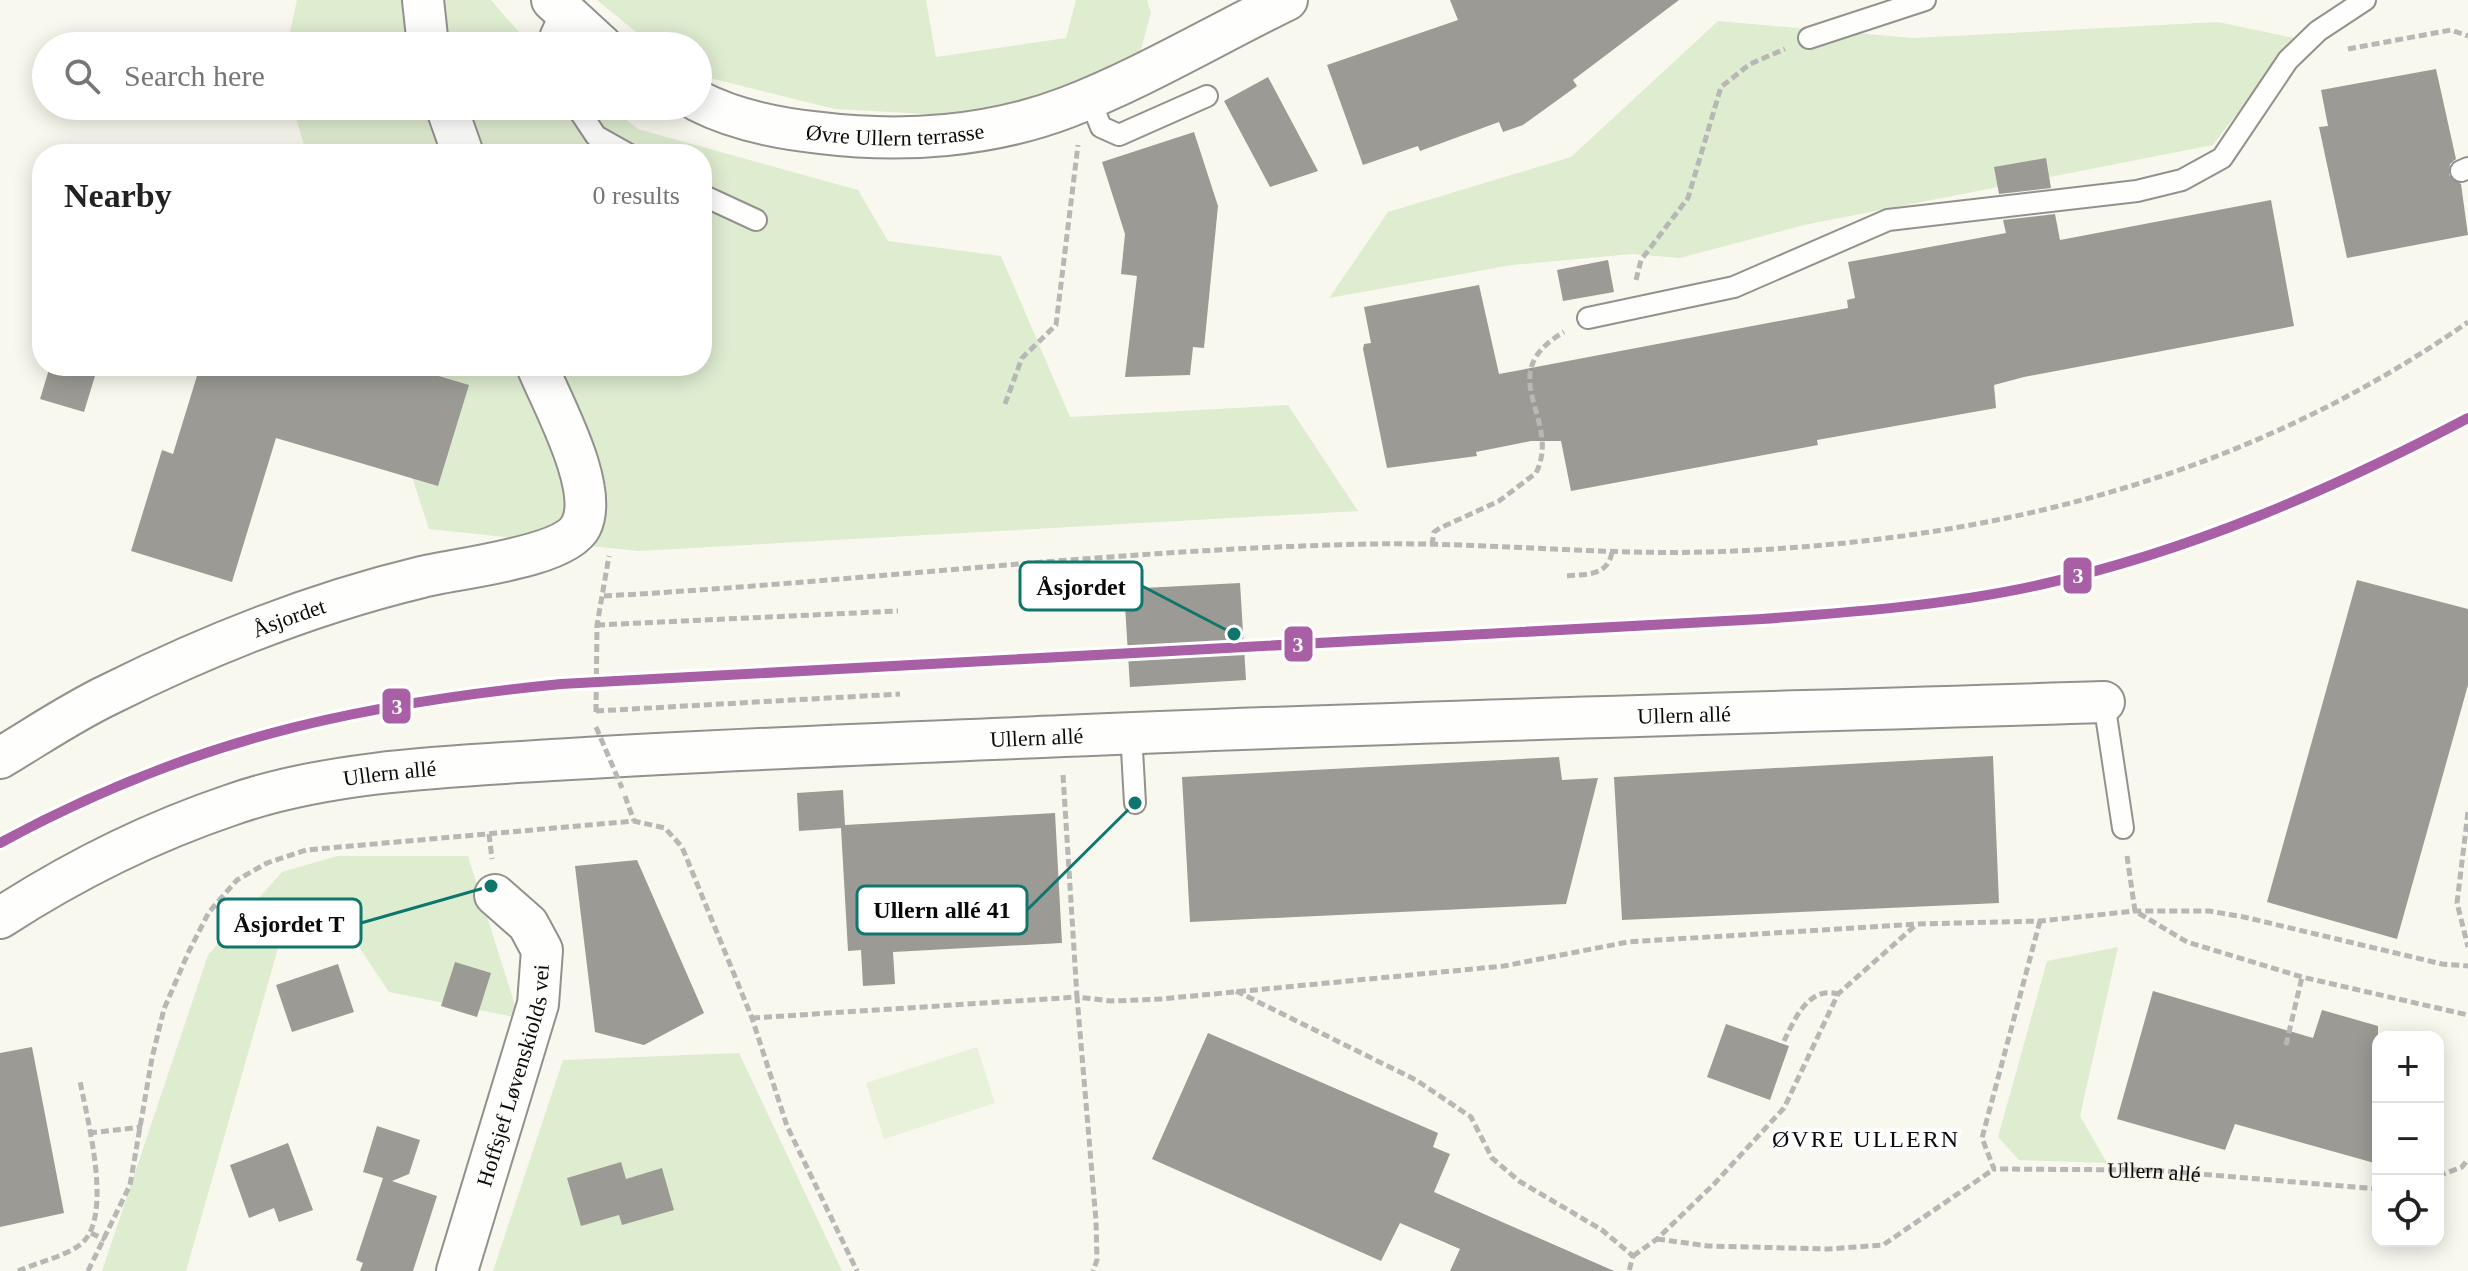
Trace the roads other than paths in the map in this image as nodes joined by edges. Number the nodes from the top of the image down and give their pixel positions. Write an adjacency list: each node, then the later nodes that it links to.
1 (423, 0): 6 (street)
2 (1287, 0): 10 (street, Øvre Ullern terrasse)
3 (1925, 0): 8 (lane)
4 (2365, 0): 18 (lane)
5 (556, 19): 7 (street)
6 (426, 32)
7 (578, 32)
8 (1809, 38)
9 (1207, 96): 10 (lane)
10 (1078, 102): 11 (street, Øvre Ullern terrasse)
11 (712, 106)
12 (451, 120): 14 (street)
13 (585, 120): 15 (lane)
14 (459, 144)
15 (610, 144)
16 (712, 200): 17 (lane)
17 (756, 220)
18 (1588, 318)
19 (541, 376): 22 (street, Åsjordet)
20 (2104, 702): 21 (street, Ullern allé); 24 (lane)
21 (1131, 732): 23 (lane); 26 (street, Ullern allé)
22 (0, 758)
23 (1135, 803)
24 (2123, 828)
25 (495, 895): 27 (street, Hoffsjef Løvenskiolds vei)
26 (0, 918)
27 (457, 1271)

